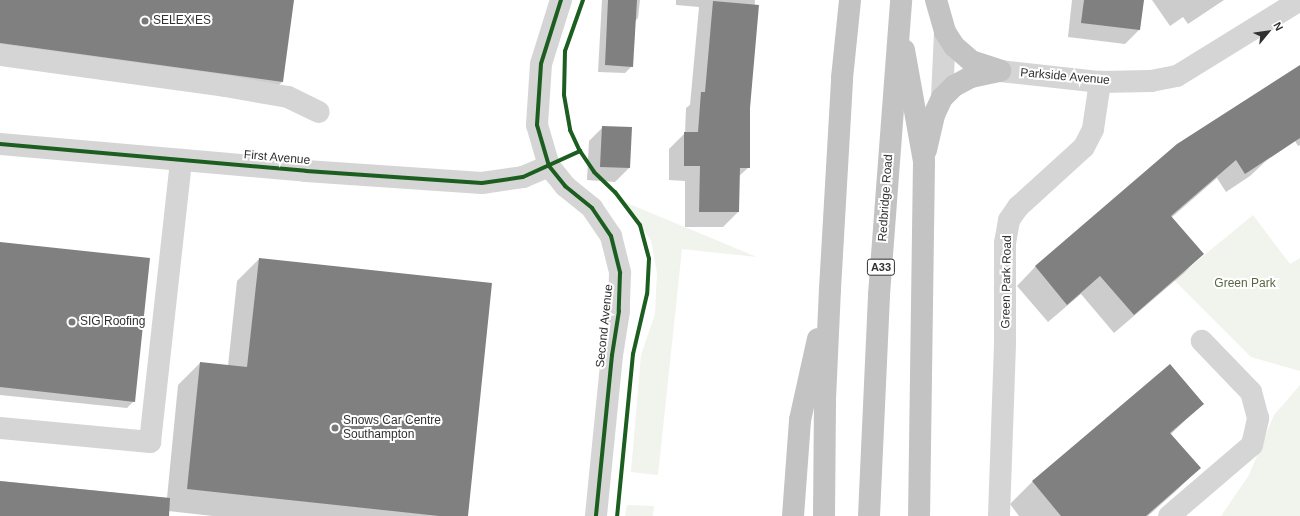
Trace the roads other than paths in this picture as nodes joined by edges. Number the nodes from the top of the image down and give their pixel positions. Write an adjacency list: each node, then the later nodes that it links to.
1 (561, 0): 15 (street, Second Avenue)
2 (850, 0): 16 (highway)
3 (936, 0): 6 (highway)
4 (1300, 0): 9 (street, Parkside Avenue)
5 (900, 9): 14 (highway, A33); 22 (highway, Redbridge Road / A33)
6 (945, 32): 8 (highway); 10 (street)
7 (0, 56): 11 (street)
8 (1000, 71): 9 (street, Parkside Avenue); 10 (highway)
9 (1100, 82): 24 (street, Green Park Road)
10 (942, 98): 14 (highway)
11 (319, 112)
12 (0, 144): 13 (street, First Avenue)
13 (181, 160): 15 (street, First Avenue); 18 (street)
14 (924, 161): 23 (highway, A33)
15 (549, 166): 19 (street, Second Avenue)
16 (830, 289): 20 (highway); 21 (highway)
17 (1202, 341): 25 (street)
18 (0, 428)
19 (596, 516)
20 (793, 516)
21 (824, 516)
22 (869, 516)
23 (919, 516)
24 (999, 516)
25 (1169, 516)

